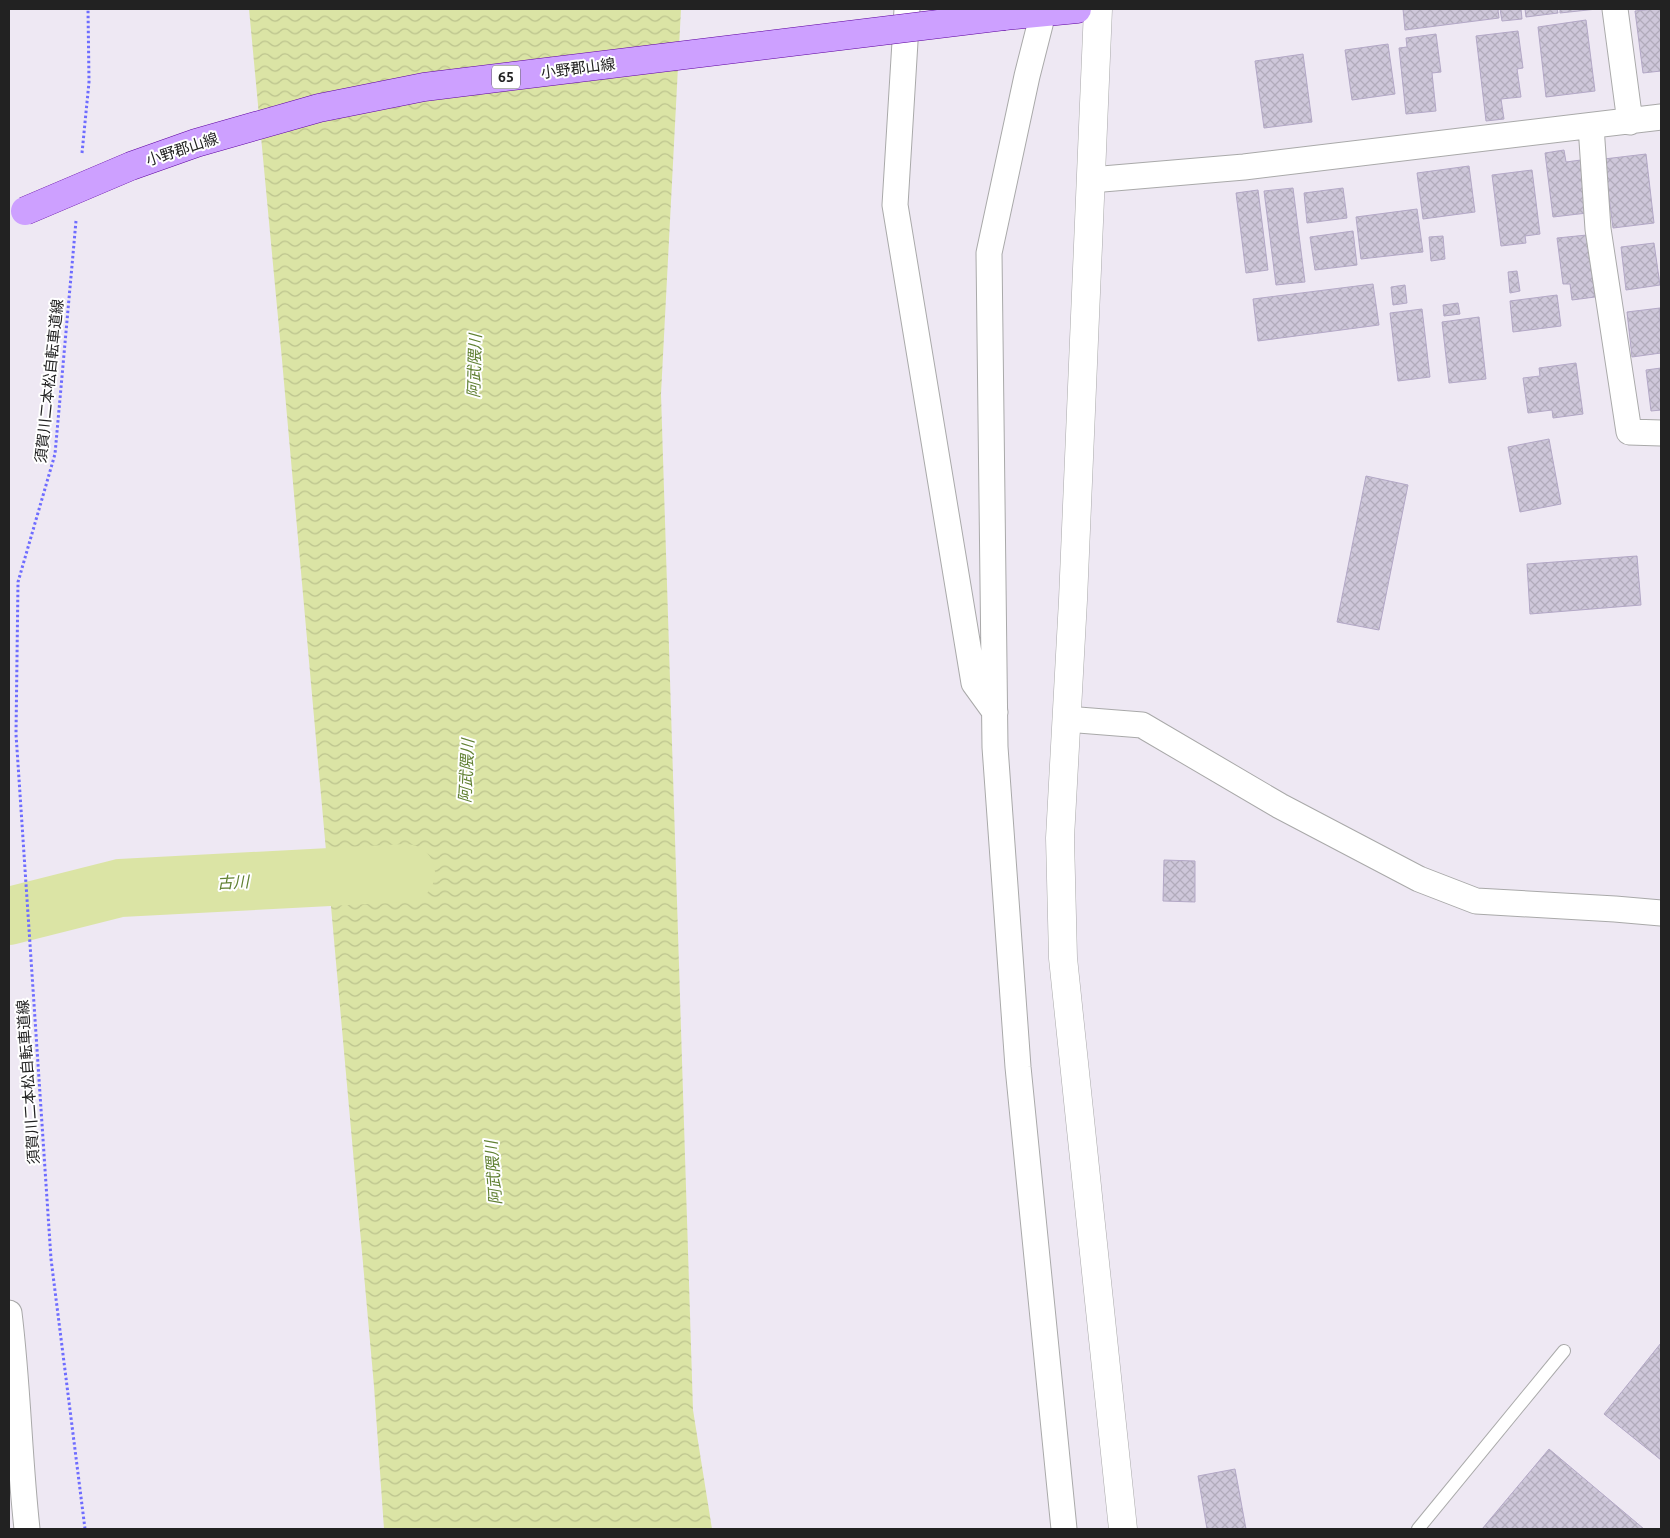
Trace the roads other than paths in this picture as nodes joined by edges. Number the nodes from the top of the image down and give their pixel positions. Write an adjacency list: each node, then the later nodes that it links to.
1 (907, 9): 12 (street)
2 (1077, 9): 5 (main road, 小野郡山線 / 65)
3 (1098, 9): 9 (street)
4 (1615, 9): 7 (street)
5 (1042, 11): 10 (main road, 小野郡山線 / 65, bridge); 12 (street)
6 (1661, 117): 7 (street)
7 (1630, 122): 8 (street)
8 (1591, 126): 9 (street); 11 (street)
9 (1091, 180): 13 (street)
10 (17, 215)
11 (1661, 433)
12 (995, 712): 19 (street)
13 (1066, 719): 14 (street); 20 (street)
14 (1661, 913)
15 (9, 1313): 16 (street)
16 (11, 1349): 18 (street)
17 (1564, 1352): 21 (lane)
18 (27, 1529)
19 (1064, 1529)
20 (1123, 1529)
21 (1418, 1529)

